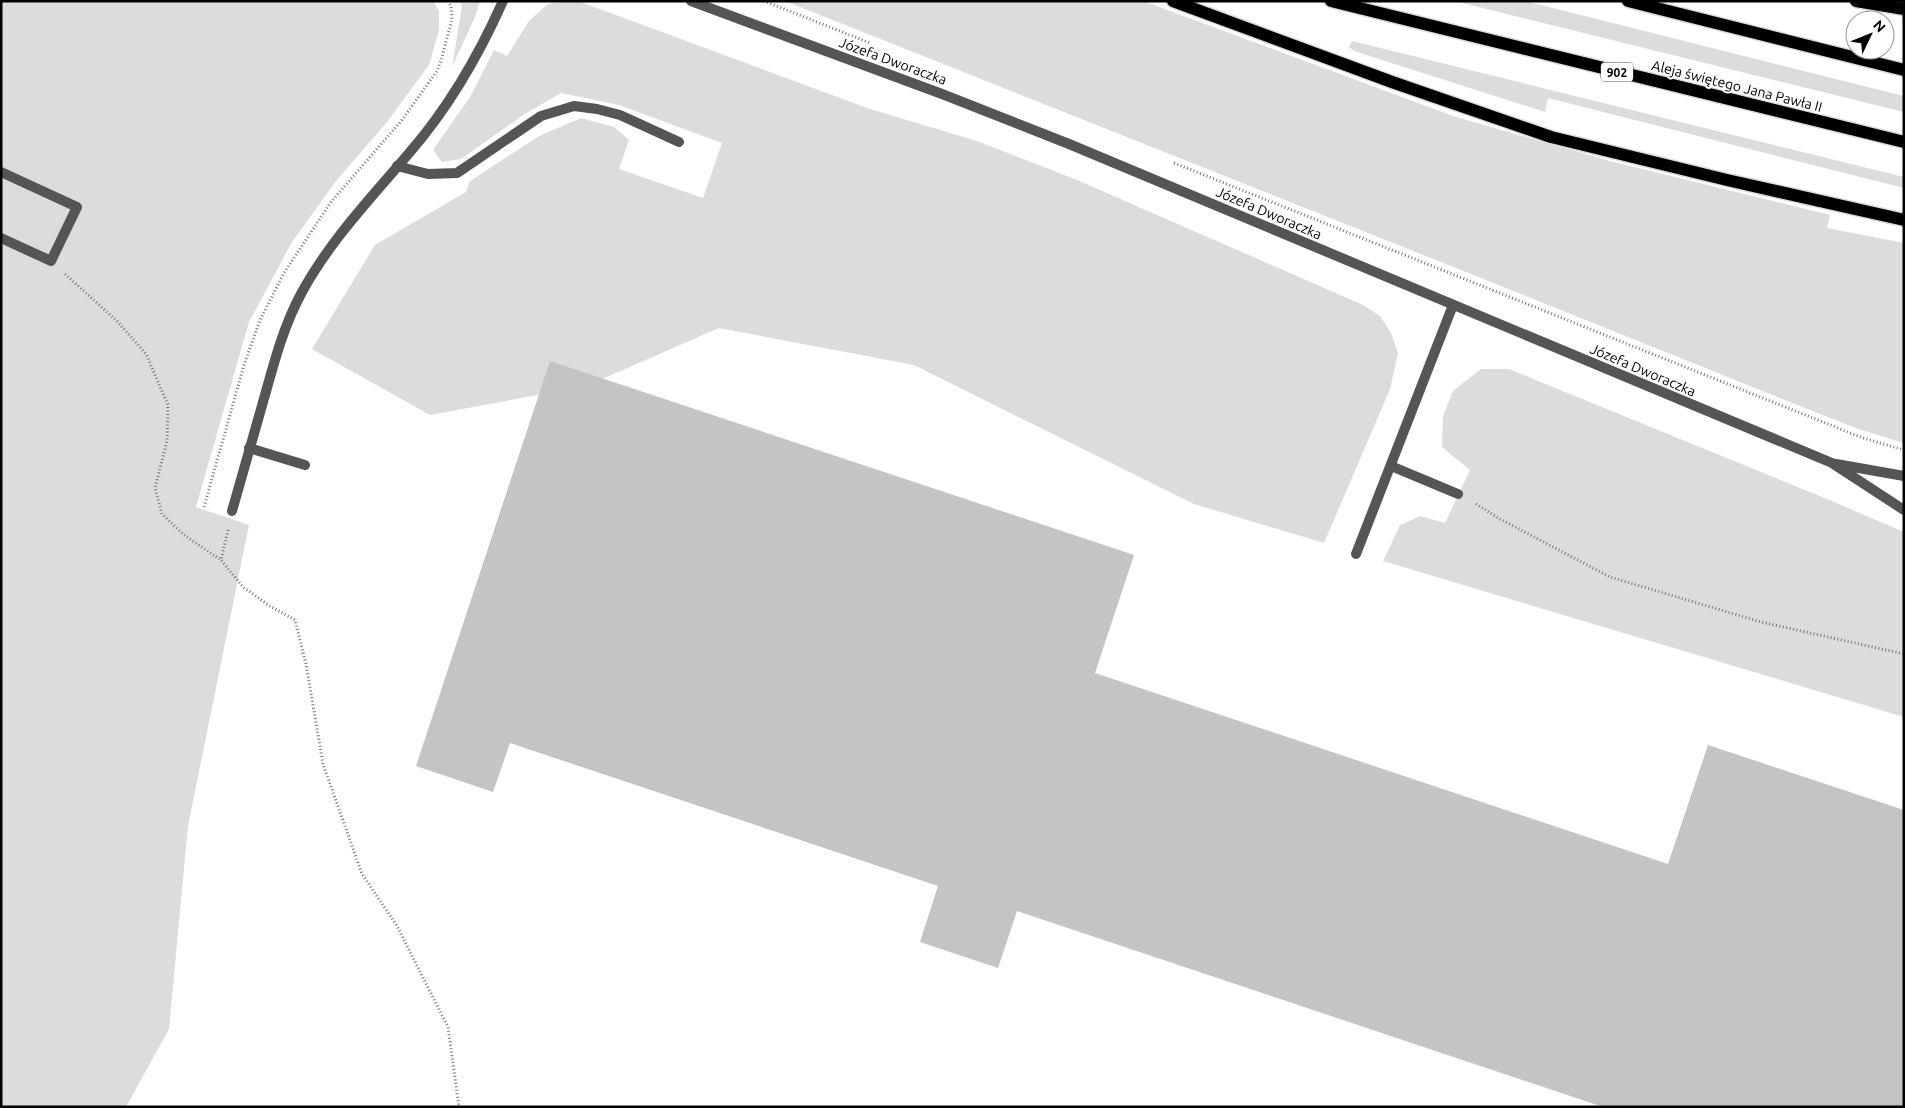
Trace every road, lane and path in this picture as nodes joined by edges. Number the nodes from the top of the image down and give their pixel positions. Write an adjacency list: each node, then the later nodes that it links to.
1 (503, 1): 14 (street)
2 (691, 1): 19 (street, Józefa Dworaczka)
3 (764, 1): 9 (path)
4 (1173, 1): 16 (main road)
5 (1331, 1): 12 (main road, Aleja świętego Jana Pawła II / 902)
6 (1628, 1): 10 (main road)
7 (1856, 1): 8 (main road)
8 (1904, 9)
9 (873, 44)
10 (1904, 70)
11 (679, 142): 14 (street)
12 (1904, 142)
13 (1166, 160): 21 (path)
14 (397, 166): 20 (street)
15 (1, 172): 18 (street)
16 (1904, 220)
17 (1, 238): 18 (street)
18 (51, 262): 30 (path)
19 (1453, 305): 22 (street, Józefa Dworaczka); 24 (street)
20 (249, 448): 23 (street); 28 (street)
21 (1904, 450)
22 (1832, 463): 25 (street, Józefa Dworaczka); 27 (street, Józefa Dworaczka)
23 (305, 465)
24 (1391, 466): 26 (street); 29 (street)
25 (1904, 476)
26 (1458, 494): 31 (path)
27 (1904, 510)
28 (232, 511): 30 (path)
29 (1356, 554)
30 (221, 560): 32 (path)
31 (1904, 654)
32 (459, 1107)

